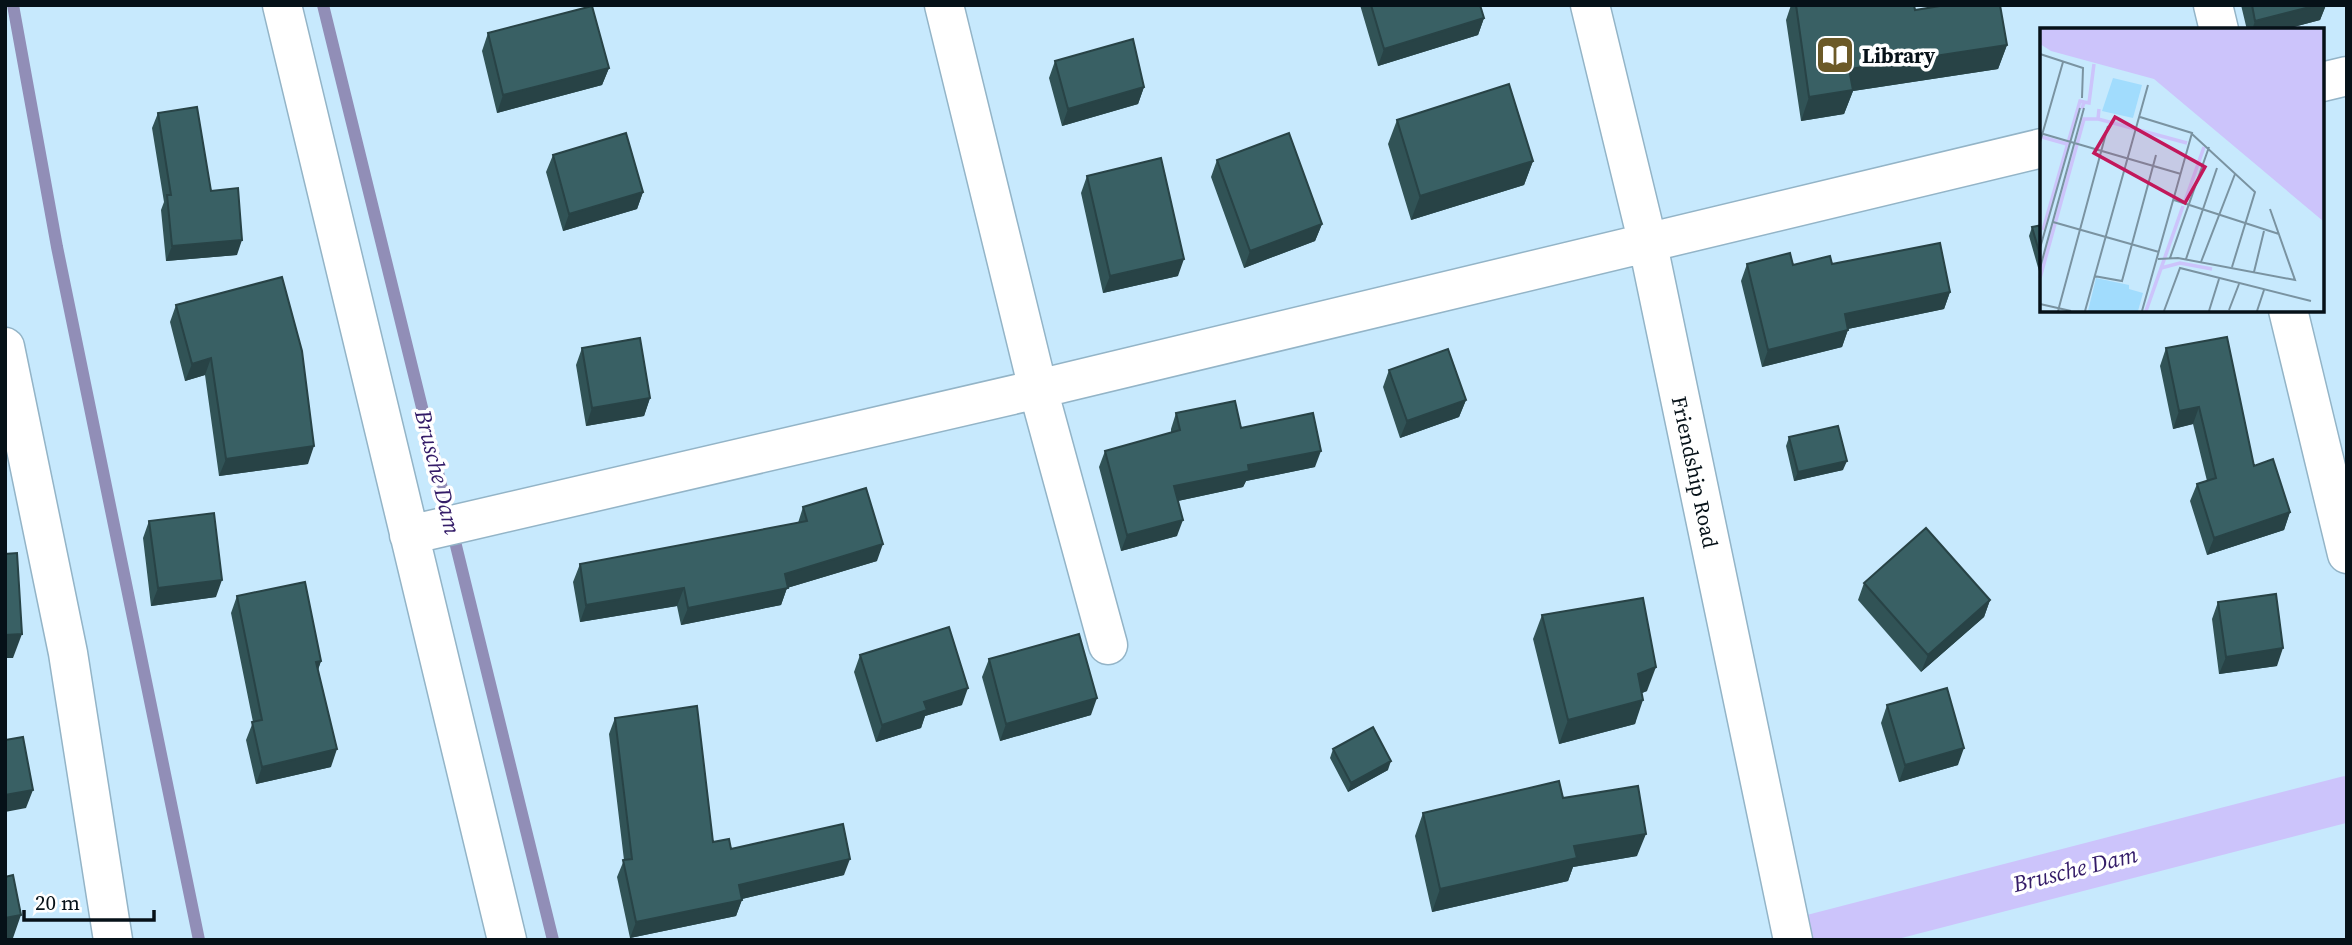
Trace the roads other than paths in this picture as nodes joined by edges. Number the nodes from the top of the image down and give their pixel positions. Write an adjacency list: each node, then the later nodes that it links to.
1 (282, 5): 13 (street)
2 (944, 5): 12 (street)
3 (1590, 5): 9 (street, Friendship Road)
4 (2213, 5): 5 (street)
5 (2219, 28)
6 (2347, 76): 7 (street)
7 (2324, 82)
8 (2040, 148): 9 (street)
9 (1647, 240): 12 (street); 18 (street, Friendship Road)
10 (2288, 312): 14 (street)
11 (5, 346): 16 (street)
12 (1038, 389): 13 (street); 15 (street)
13 (420, 533): 17 (street)
14 (2347, 554)
15 (1108, 645)
16 (113, 940)
17 (507, 940)
18 (1793, 940)

